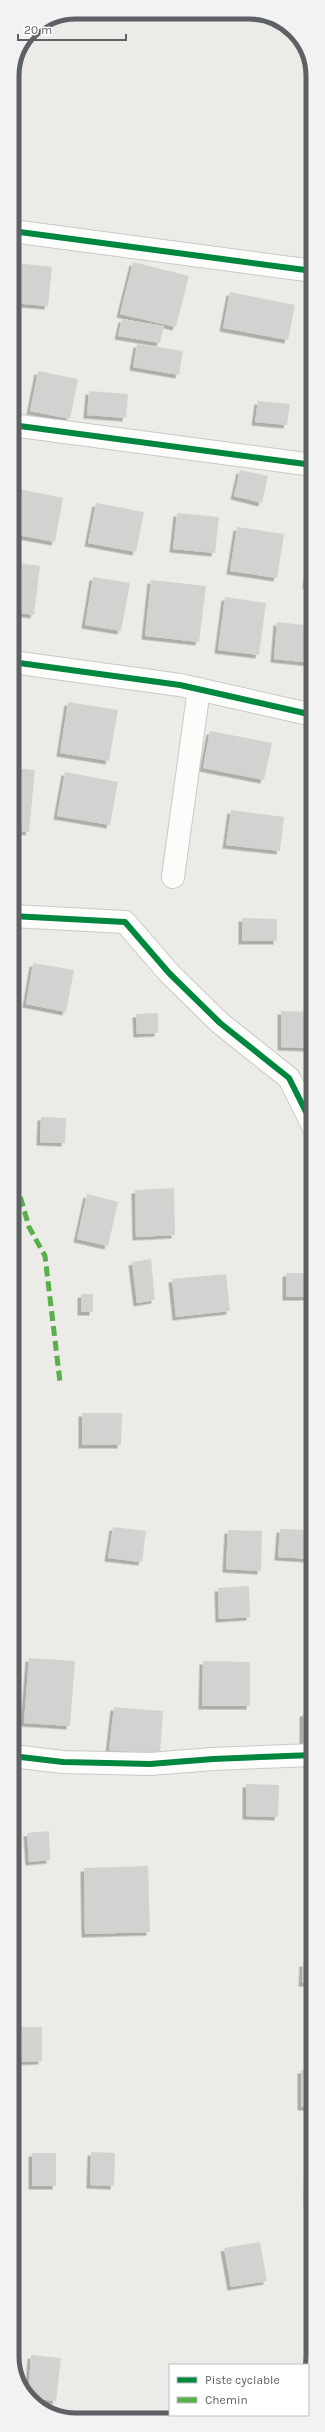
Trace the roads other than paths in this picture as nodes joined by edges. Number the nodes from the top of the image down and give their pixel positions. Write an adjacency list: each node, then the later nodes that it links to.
1 (19, 232): 2 (street)
2 (306, 270)
3 (19, 426): 4 (street)
4 (306, 464)
5 (19, 663): 6 (street)
6 (200, 689): 7 (street); 8 (street)
7 (306, 713)
8 (173, 877)
9 (19, 916): 10 (street)
10 (306, 1112)
11 (306, 1755): 12 (street)
12 (19, 1757)

